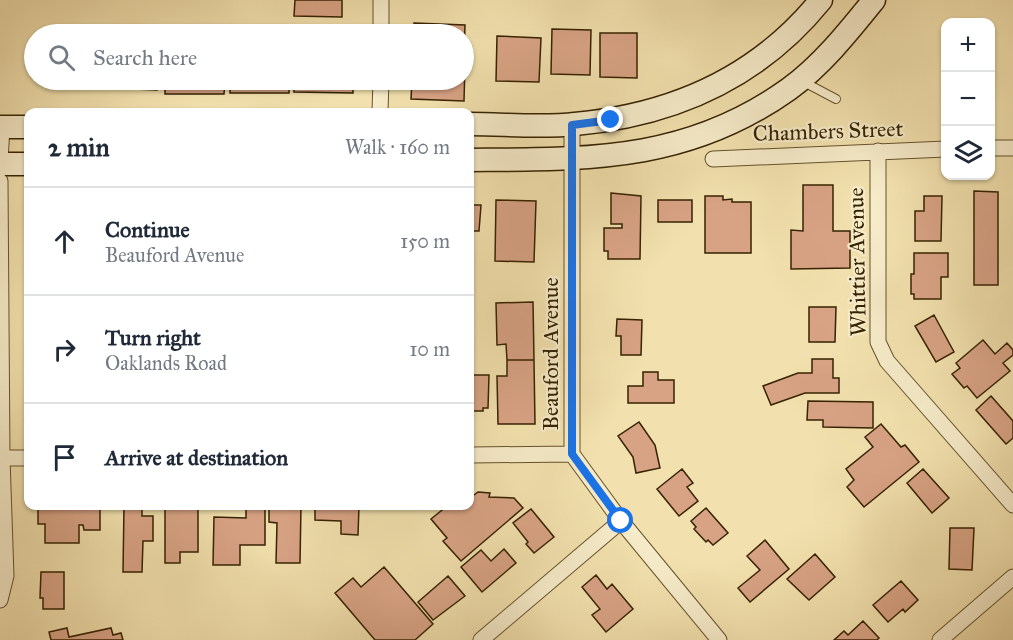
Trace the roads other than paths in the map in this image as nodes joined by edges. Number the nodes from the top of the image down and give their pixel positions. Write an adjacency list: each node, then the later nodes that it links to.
1 (381, 0): 4 (street)
2 (821, 0): 10 (main road)
3 (874, 0): 5 (main road)
4 (381, 24)
5 (799, 80): 7 (lane); 17 (main road)
6 (381, 90): 8 (street)
7 (836, 99)
8 (380, 108)
9 (474, 124): 10 (main road)
10 (572, 125): 17 (street, Beauford Avenue)
11 (1, 127): 12 (main road); 20 (street)
12 (24, 127)
13 (995, 148): 14 (street)
14 (1013, 148)
15 (941, 149): 16 (street, Chambers Street)
16 (878, 151): 18 (street, Chambers Street); 27 (street, Whittier Avenue)
17 (573, 159): 19 (main road); 23 (street, Beauford Avenue)
18 (713, 159)
19 (474, 160)
20 (0, 163): 21 (main road)
21 (24, 164)
22 (0, 181): 25 (street)
23 (572, 454): 24 (street); 28 (street, Beauford Avenue)
24 (474, 455)
25 (1, 458): 26 (street); 30 (street)
26 (24, 458)
27 (1013, 505)
28 (621, 521): 31 (street); 32 (street, Beauford Avenue)
29 (1013, 577): 33 (street)
30 (0, 600)
31 (481, 640)
32 (720, 640)
33 (940, 640)

